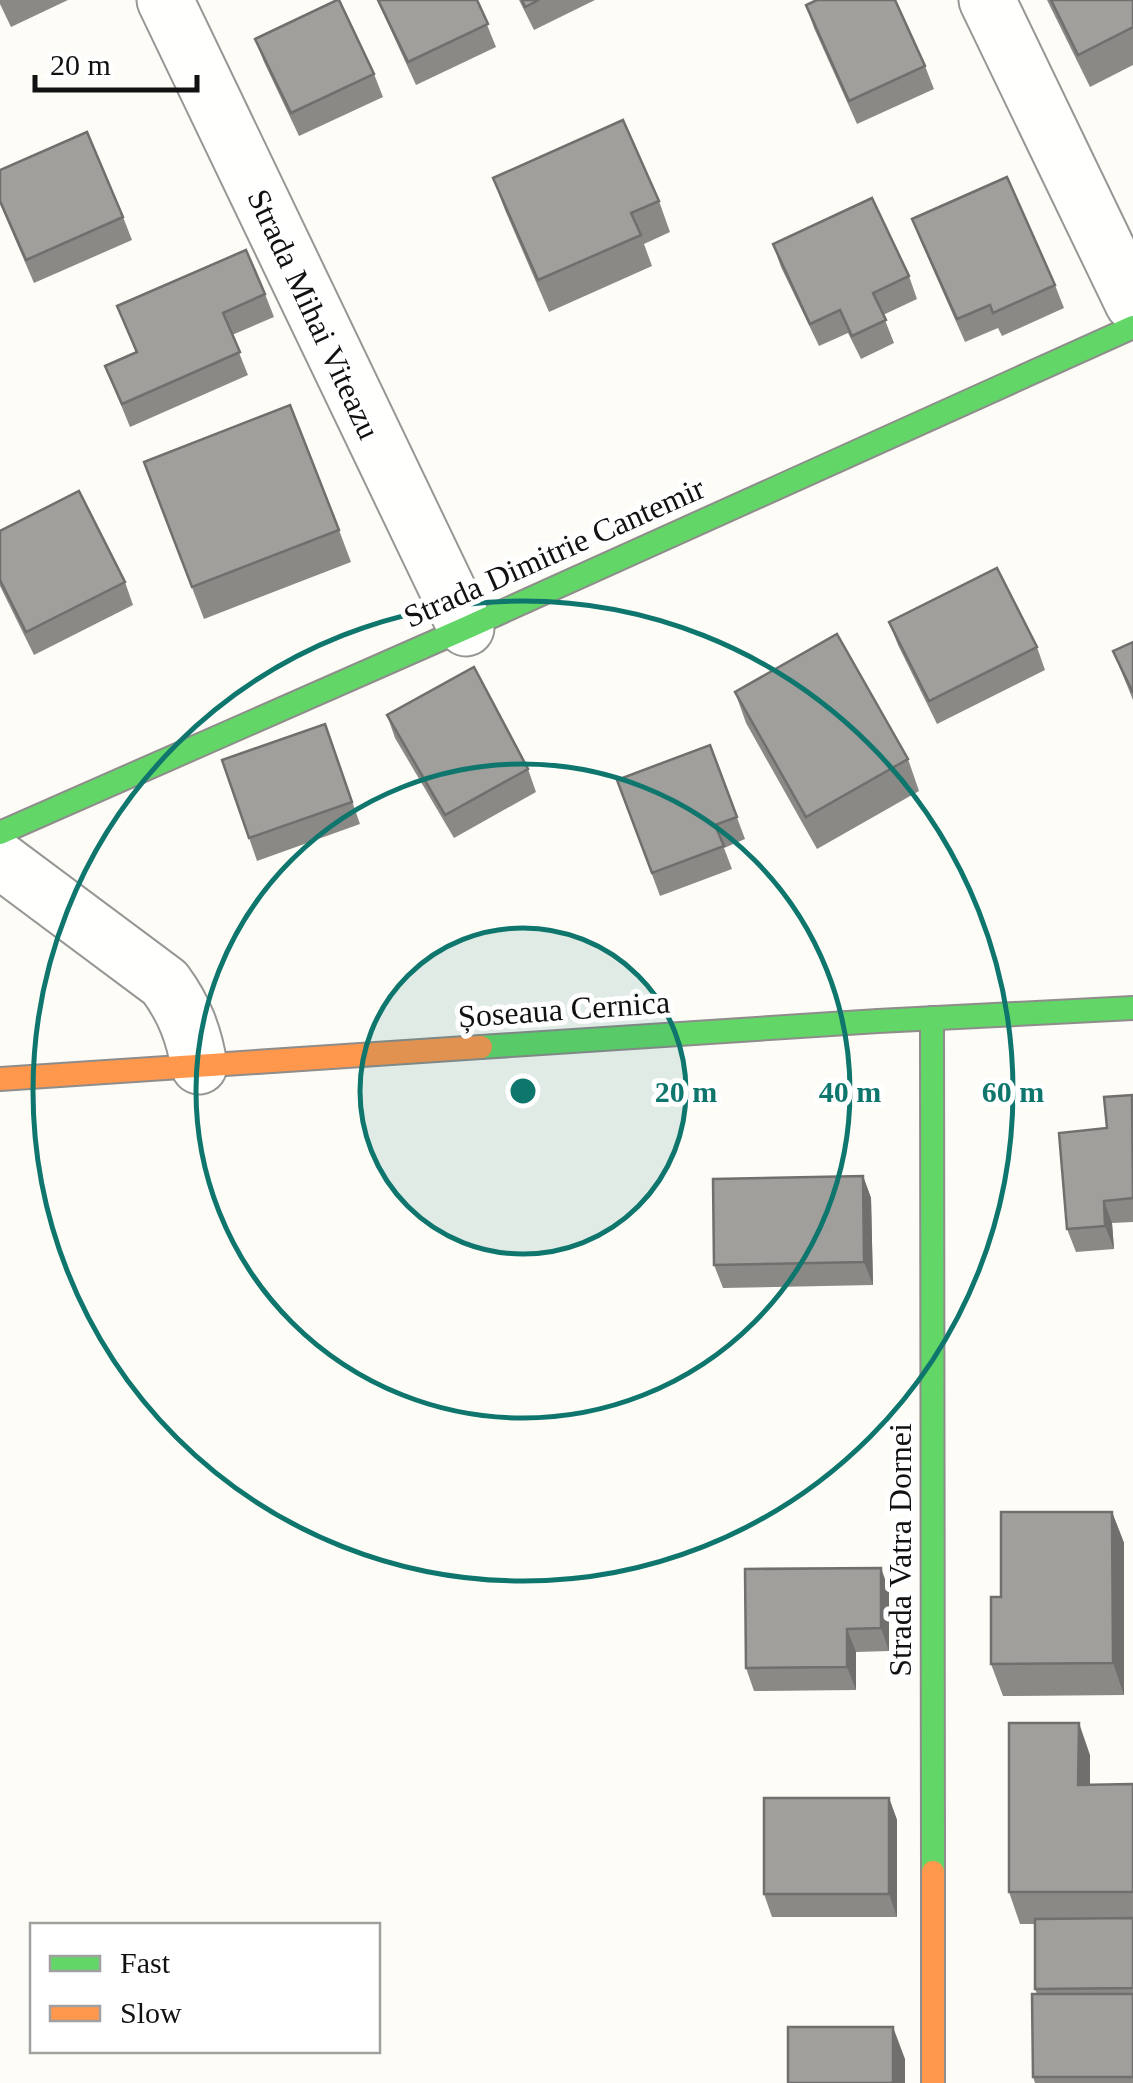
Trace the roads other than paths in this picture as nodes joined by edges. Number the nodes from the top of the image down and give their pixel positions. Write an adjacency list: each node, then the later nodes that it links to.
1 (165, 0): 5 (street, Strada Mihai Viteazu)
2 (986, 0): 3 (street)
3 (1133, 303)
4 (1133, 327): 5 (street, Strada Dimitrie Cantemir)
5 (466, 628): 6 (street, Strada Dimitrie Cantemir)
6 (0, 832)
7 (0, 860): 10 (street)
8 (1133, 1008): 9 (street, Șoseaua Cernica)
9 (932, 1018): 10 (street, Șoseaua Cernica); 12 (street, Strada Vatra Dornei)
10 (200, 1066): 11 (street, Șoseaua Cernica)
11 (0, 1080)
12 (933, 2083)

